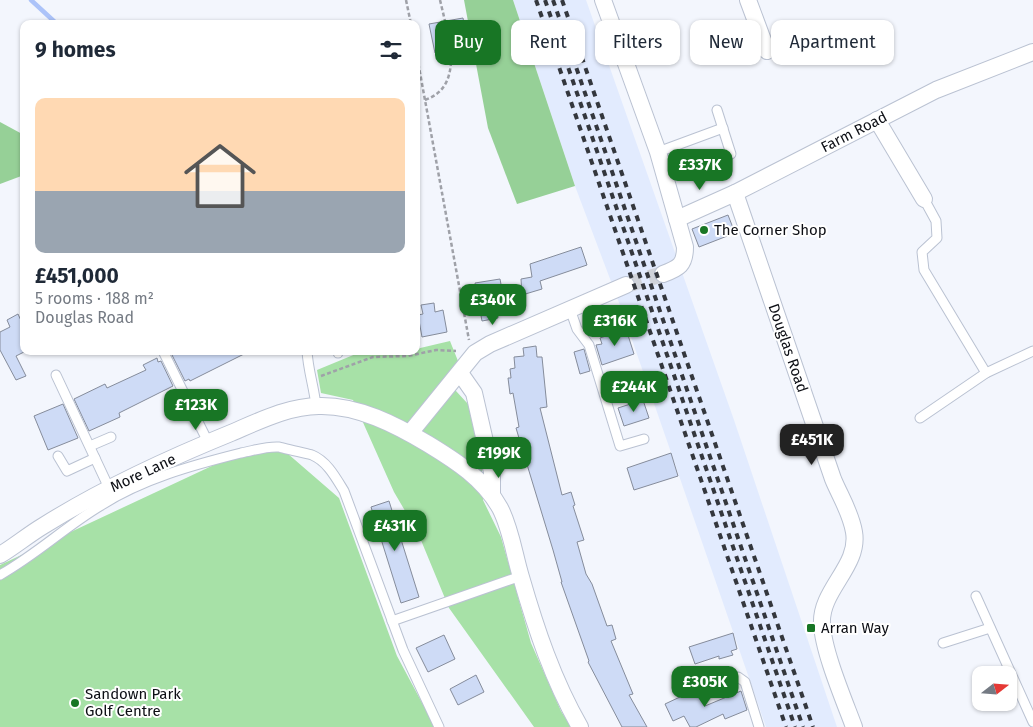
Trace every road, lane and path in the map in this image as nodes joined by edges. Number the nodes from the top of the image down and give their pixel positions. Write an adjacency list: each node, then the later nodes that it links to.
1 (406, 0): 5 (path)
2 (440, 0): 6 (path)
3 (603, 0): 15 (street)
4 (748, 0): 7 (street)
5 (410, 20)
6 (445, 20)
7 (768, 51)
8 (1033, 52): 13 (street, Farm Road)
9 (449, 65): 11 (path)
10 (420, 73): 11 (path)
11 (425, 100): 25 (path)
12 (717, 110): 14 (lane)
13 (876, 120): 17 (street, Farm Road); 18 (street)
14 (723, 128): 15 (lane); 16 (lane)
15 (658, 152): 19 (street)
16 (731, 154)
17 (735, 193): 19 (street, Farm Road); 56 (street, Douglas Road)
18 (924, 199): 29 (lane)
19 (677, 219): 20 (street)
20 (663, 274)
21 (626, 285): 22 (street)
22 (570, 310): 25 (street); 37 (lane)
23 (1033, 351): 29 (lane)
24 (420, 353): 25 (path)
25 (475, 353): 30 (street)
26 (165, 355): 38 (lane)
27 (307, 355): 32 (lane)
28 (413, 355): 32 (path)
29 (986, 373): 34 (lane)
30 (460, 374): 35 (street); 43 (street)
31 (56, 375): 39 (lane)
32 (313, 380): 33 (lane)
33 (316, 406): 35 (street, More Lane); 38 (street, More Lane)
34 (920, 418)
35 (410, 433): 43 (street, More Lane)
36 (111, 437): 39 (lane)
37 (644, 439)
38 (208, 442): 42 (street, More Lane)
39 (90, 446): 41 (lane)
40 (58, 456): 41 (lane)
41 (95, 458): 42 (lane)
42 (109, 488): 44 (street, More Lane)
43 (492, 494): 46 (street, More Lane)
44 (0, 556)
45 (0, 575): 48 (lane)
46 (521, 576): 48 (lane); 54 (street, More Lane)
47 (976, 596): 49 (lane)
48 (392, 621): 53 (lane)
49 (990, 628): 50 (lane); 52 (lane)
50 (943, 643)
51 (712, 686): 55 (lane)
52 (1033, 722)
53 (439, 727)
54 (580, 727)
55 (760, 727)
56 (854, 727)

